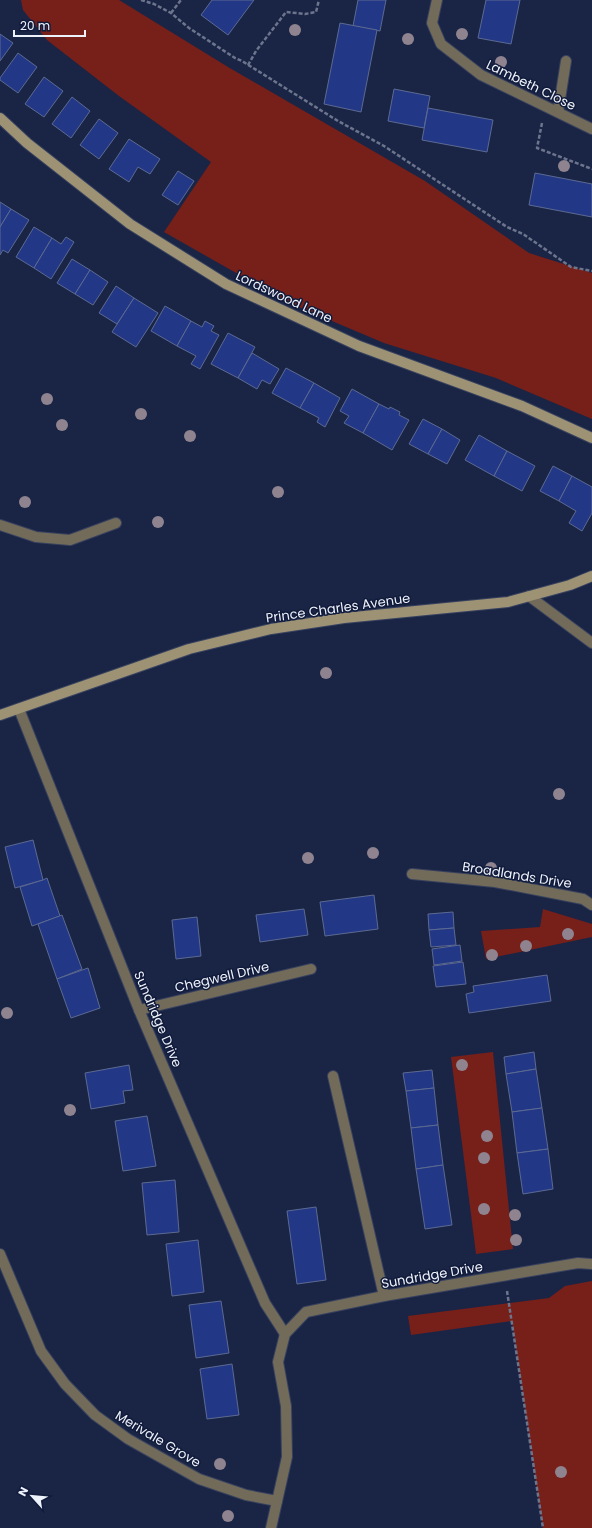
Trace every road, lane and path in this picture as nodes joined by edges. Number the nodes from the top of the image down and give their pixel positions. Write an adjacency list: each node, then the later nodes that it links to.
1 (141, 0): 5 (path)
2 (181, 0): 5 (path)
3 (319, 0): 7 (path)
4 (436, 0): 8 (street, Lambeth Close)
5 (171, 13): 7 (path)
6 (566, 62): 9 (street)
7 (248, 65): 13 (path)
8 (544, 106): 9 (street, Lambeth Close); 12 (path)
9 (558, 112): 11 (street, Lambeth Close)
10 (0, 118): 14 (street, Lordswood Lane)
11 (592, 129)
12 (592, 169)
13 (592, 271)
14 (592, 438)
15 (116, 523): 16 (street)
16 (0, 525)
17 (592, 576): 18 (street, Prince Charles Avenue)
18 (529, 596): 19 (street); 20 (street, Prince Charles Avenue)
19 (592, 643)
20 (19, 709): 21 (street, Prince Charles Avenue); 25 (street, Sundridge Drive)
21 (0, 715)
22 (412, 874): 23 (street, Broadlands Drive)
23 (592, 905)
24 (311, 969): 25 (street, Chegwell Drive)
25 (139, 1010): 31 (street, Sundridge Drive)
26 (333, 1076): 30 (street)
27 (0, 1254): 32 (street, Merivale Grove)
28 (592, 1264): 29 (street, Sundridge Drive)
29 (505, 1275): 30 (street, Sundridge Drive); 34 (path)
30 (384, 1296): 31 (street, Sundridge Drive)
31 (285, 1334): 32 (street, Sundridge Drive)
32 (277, 1501): 33 (street, Sundridge Drive)
33 (271, 1528)
34 (543, 1528)

